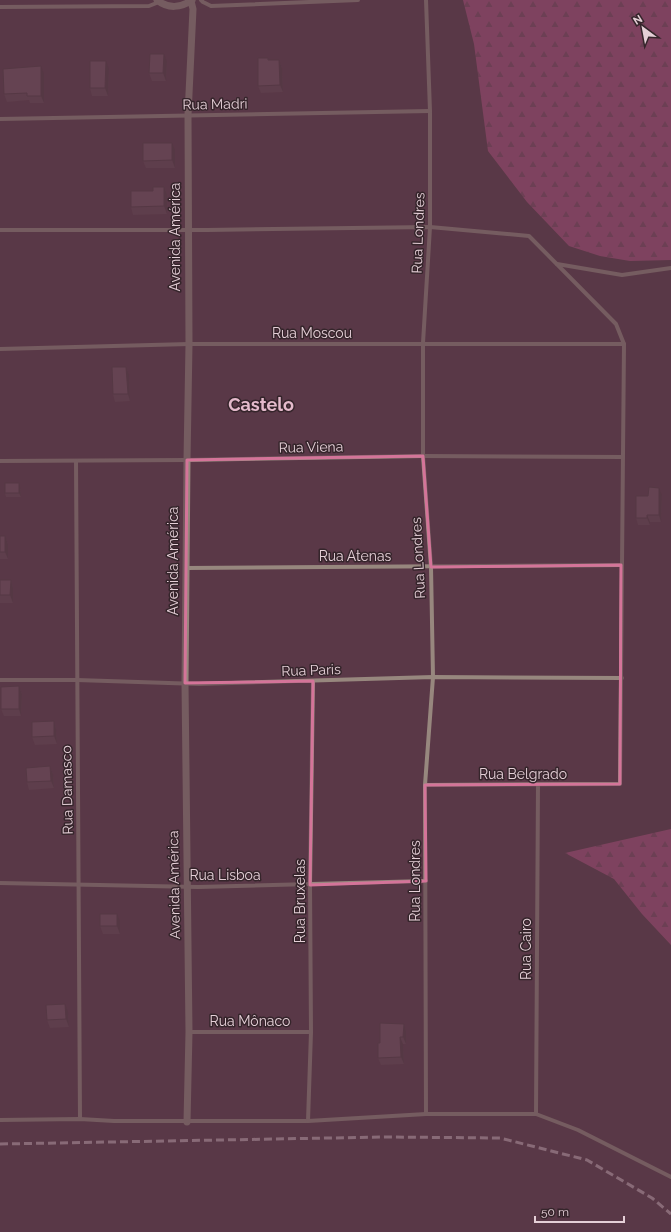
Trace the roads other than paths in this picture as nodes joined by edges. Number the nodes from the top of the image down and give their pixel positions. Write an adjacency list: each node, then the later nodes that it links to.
1 (191, 0): 5 (street); 8 (street, Avenida América)
2 (201, 0): 3 (street)
3 (358, 0)
4 (426, 0): 7 (street, Rua Londres)
5 (158, 1): 6 (street)
6 (0, 6)
7 (430, 111): 8 (street, Rua Madri); 10 (street, Rua Londres)
8 (188, 115): 9 (street, Rua Madri); 11 (street, Avenida América)
9 (0, 119)
10 (430, 226): 11 (street); 13 (street); 15 (street, Rua Londres)
11 (188, 229): 12 (street); 16 (street, Avenida América)
12 (0, 230)
13 (557, 264): 14 (street); 17 (street)
14 (671, 268)
15 (423, 343): 16 (street, Rua Moscou); 17 (street, Rua Moscou); 19 (street, Rua Londres)
16 (189, 344): 18 (street, Rua Moscou); 21 (street, Avenida América)
17 (624, 344): 20 (street)
18 (0, 349)
19 (423, 456): 20 (street, Rua Viena); 21 (street, Rua Viena); 25 (street, Rua Londres)
20 (623, 456): 24 (street)
21 (187, 460): 23 (street, Rua Viena); 26 (street, Avenida América)
22 (0, 461): 23 (street, Rua Viena)
23 (76, 461): 30 (street, Rua Damasco)
24 (621, 566): 25 (street, Rua Atenas); 28 (street)
25 (431, 567): 26 (street, Rua Atenas); 27 (street, Rua Londres)
26 (186, 568): 32 (street, Avenida América)
27 (433, 677): 28 (street, Rua Paris); 31 (street, Rua Paris); 33 (street, Rua Londres)
28 (622, 678): 34 (street, Rua Belgrado)
29 (0, 680): 30 (street, Rua Paris)
30 (77, 680): 32 (street, Rua Paris); 37 (street, Rua Damasco)
31 (313, 681): 32 (street, Rua Paris); 38 (street, Rua Bruxelas)
32 (185, 684): 39 (street, Avenida América)
33 (425, 785): 34 (street, Rua Belgrado); 35 (street, Rua Londres)
34 (538, 785): 43 (street, Rua Cairo)
35 (426, 881): 38 (street, Rua Lisboa); 42 (street, Rua Londres)
36 (0, 883): 37 (street, Rua Lisboa)
37 (80, 885): 39 (street, Rua Lisboa); 44 (street, Rua Damasco)
38 (310, 885): 39 (street, Rua Lisboa); 41 (street, Rua Bruxelas)
39 (186, 886): 40 (street, Avenida América)
40 (188, 1032): 41 (street, Rua Mônaco); 47 (street, Avenida América)
41 (312, 1032): 46 (street, Rua Bruxelas)
42 (426, 1114): 43 (street); 46 (street)
43 (536, 1114): 48 (street)
44 (80, 1119): 45 (street); 47 (street)
45 (0, 1120)
46 (308, 1121): 47 (street)
47 (187, 1122)
48 (671, 1177)

